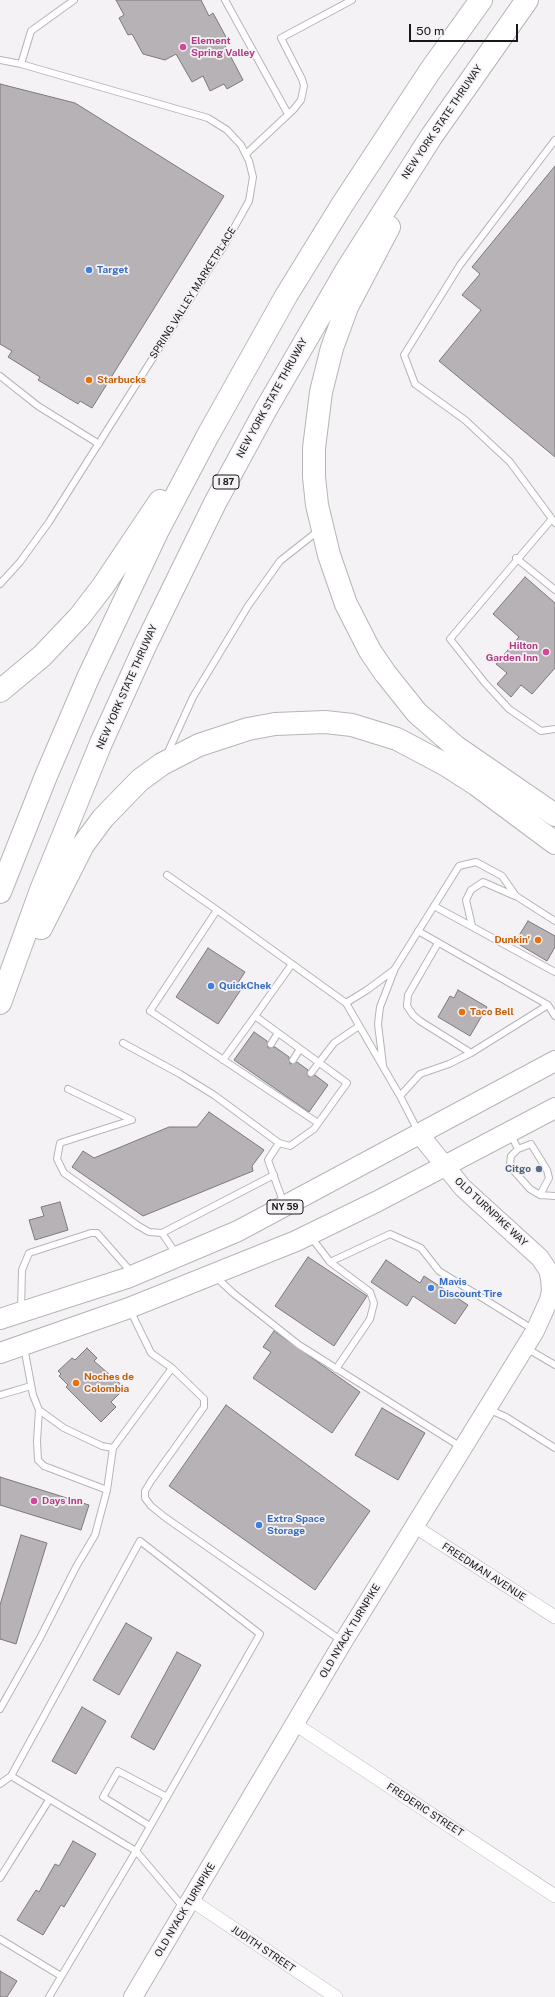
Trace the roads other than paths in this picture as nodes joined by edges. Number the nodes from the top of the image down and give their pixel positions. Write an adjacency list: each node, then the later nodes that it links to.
1 (74, 0): 7 (lane)
2 (225, 0): 9 (lane)
3 (352, 0): 9 (lane)
4 (481, 0): 13 (highway)
5 (527, 0): 8 (highway, NEW YORK STATE THRUWAY / I 87)
6 (0, 60): 7 (lane, SPRING VALLEY MARKETPLACE)
7 (21, 64): 11 (lane, SPRING VALLEY MARKETPLACE)
8 (461, 93): 16 (highway); 38 (highway, NEW YORK STATE THRUWAY / I 87)
9 (288, 114): 11 (lane)
10 (555, 140): 15 (lane)
11 (246, 154): 14 (lane, SPRING VALLEY MARKETPLACE)
12 (0, 376): 14 (lane)
13 (232, 389): 20 (highway); 26 (highway)
14 (99, 444): 18 (lane, SPRING VALLEY MARKETPLACE)
15 (553, 522): 17 (lane)
16 (323, 528): 22 (lane); 23 (highway)
17 (516, 558): 19 (lane); 21 (lane)
18 (0, 584)
19 (555, 590)
20 (0, 691)
21 (555, 729)
22 (162, 764): 24 (highway); 40 (highway)
23 (555, 815)
24 (555, 843)
25 (167, 875): 29 (lane)
26 (0, 892)
27 (516, 896): 28 (lane); 30 (lane); 31 (lane)
28 (434, 906): 31 (lane); 32 (lane)
29 (217, 910): 34 (lane); 49 (lane)
30 (555, 921)
31 (472, 926): 36 (lane)
32 (418, 931): 33 (lane); 35 (lane)
33 (438, 943): 39 (lane); 48 (lane)
34 (292, 964): 37 (lane); 41 (lane)
35 (394, 970): 37 (lane); 53 (lane)
36 (555, 972)
37 (346, 1003): 43 (lane)
38 (0, 1004)
39 (548, 1006): 42 (lane); 48 (lane)
40 (0, 1014)
41 (255, 1016): 44 (lane); 49 (lane)
42 (555, 1016)
43 (359, 1026): 52 (lane); 53 (lane)
44 (278, 1033): 46 (lane); 47 (lane)
45 (123, 1043): 61 (lane)
46 (271, 1044)
47 (300, 1049): 50 (lane); 52 (lane)
48 (471, 1053): 56 (lane)
49 (223, 1060): 58 (lane)
50 (293, 1060)
51 (555, 1061): 59 (main road, NY 59)
52 (318, 1063): 54 (lane); 58 (lane)
53 (384, 1068): 56 (lane)
54 (311, 1073)
55 (68, 1089): 67 (lane)
56 (400, 1096): 59 (lane)
57 (555, 1108): 60 (main road)
58 (318, 1124): 61 (lane)
59 (420, 1135): 62 (street, OLD TURNPIKE WAY); 66 (main road, NY 59)
60 (514, 1140): 62 (main road); 64 (lane); 64 (lane)
61 (279, 1143): 63 (lane)
62 (444, 1167): 68 (main road); 71 (street, OLD TURNPIKE WAY)
63 (274, 1175): 66 (lane); 67 (lane)
64 (540, 1194): 65 (lane)
65 (555, 1196)
66 (285, 1207): 69 (main road, NY 59)
67 (162, 1232): 69 (lane)
68 (309, 1235): 70 (lane); 72 (main road)
69 (179, 1258): 73 (main road, NY 59)
70 (330, 1262): 77 (lane); 83 (lane)
71 (551, 1268): 77 (street, OLD NYACK TURNPIKE)
72 (214, 1275): 74 (main road); 83 (lane)
73 (134, 1276): 75 (main road, NY 59); 75 (lane)
74 (129, 1308): 78 (main road); 82 (lane)
75 (21, 1312): 76 (main road, NY 59)
76 (0, 1318)
77 (535, 1331): 79 (street, OLD NYACK TURNPIKE)
78 (23, 1345): 80 (main road); 84 (lane)
79 (525, 1347): 81 (lane); 86 (street, OLD NYACK TURNPIKE)
80 (0, 1353)
81 (555, 1365)
82 (172, 1368): 88 (lane); 94 (lane)
83 (336, 1369): 89 (lane)
84 (31, 1386): 85 (lane); 87 (lane)
85 (0, 1395)
86 (487, 1409): 89 (street, OLD NYACK TURNPIKE); 90 (lane)
87 (39, 1410): 88 (lane); 91 (lane)
88 (113, 1448): 91 (lane)
89 (462, 1448): 92 (street, OLD NYACK TURNPIKE)
90 (555, 1448)
91 (107, 1490): 95 (lane)
92 (414, 1526): 93 (street, FREEDMAN AVENUE); 94 (street, OLD NYACK TURNPIKE)
93 (555, 1617)
94 (344, 1642): 96 (street, OLD NYACK TURNPIKE)
95 (0, 1709)
96 (295, 1724): 104 (street, FREDERIC STREET); 105 (street, OLD NYACK TURNPIKE)
97 (11, 1776): 98 (lane); 99 (lane); 100 (lane)
98 (0, 1784)
99 (167, 1797): 101 (lane); 101 (lane)
100 (49, 1800): 102 (lane); 103 (lane)
101 (150, 1826): 102 (lane)
102 (136, 1851): 105 (lane); 107 (lane)
103 (0, 1878)
104 (555, 1896)
105 (188, 1904): 109 (street, OLD NYACK TURNPIKE); 110 (street, JUDITH STREET)
106 (0, 1939): 107 (lane)
107 (61, 1976): 108 (lane)
108 (49, 1997)
109 (133, 1997)
110 (336, 1997)

